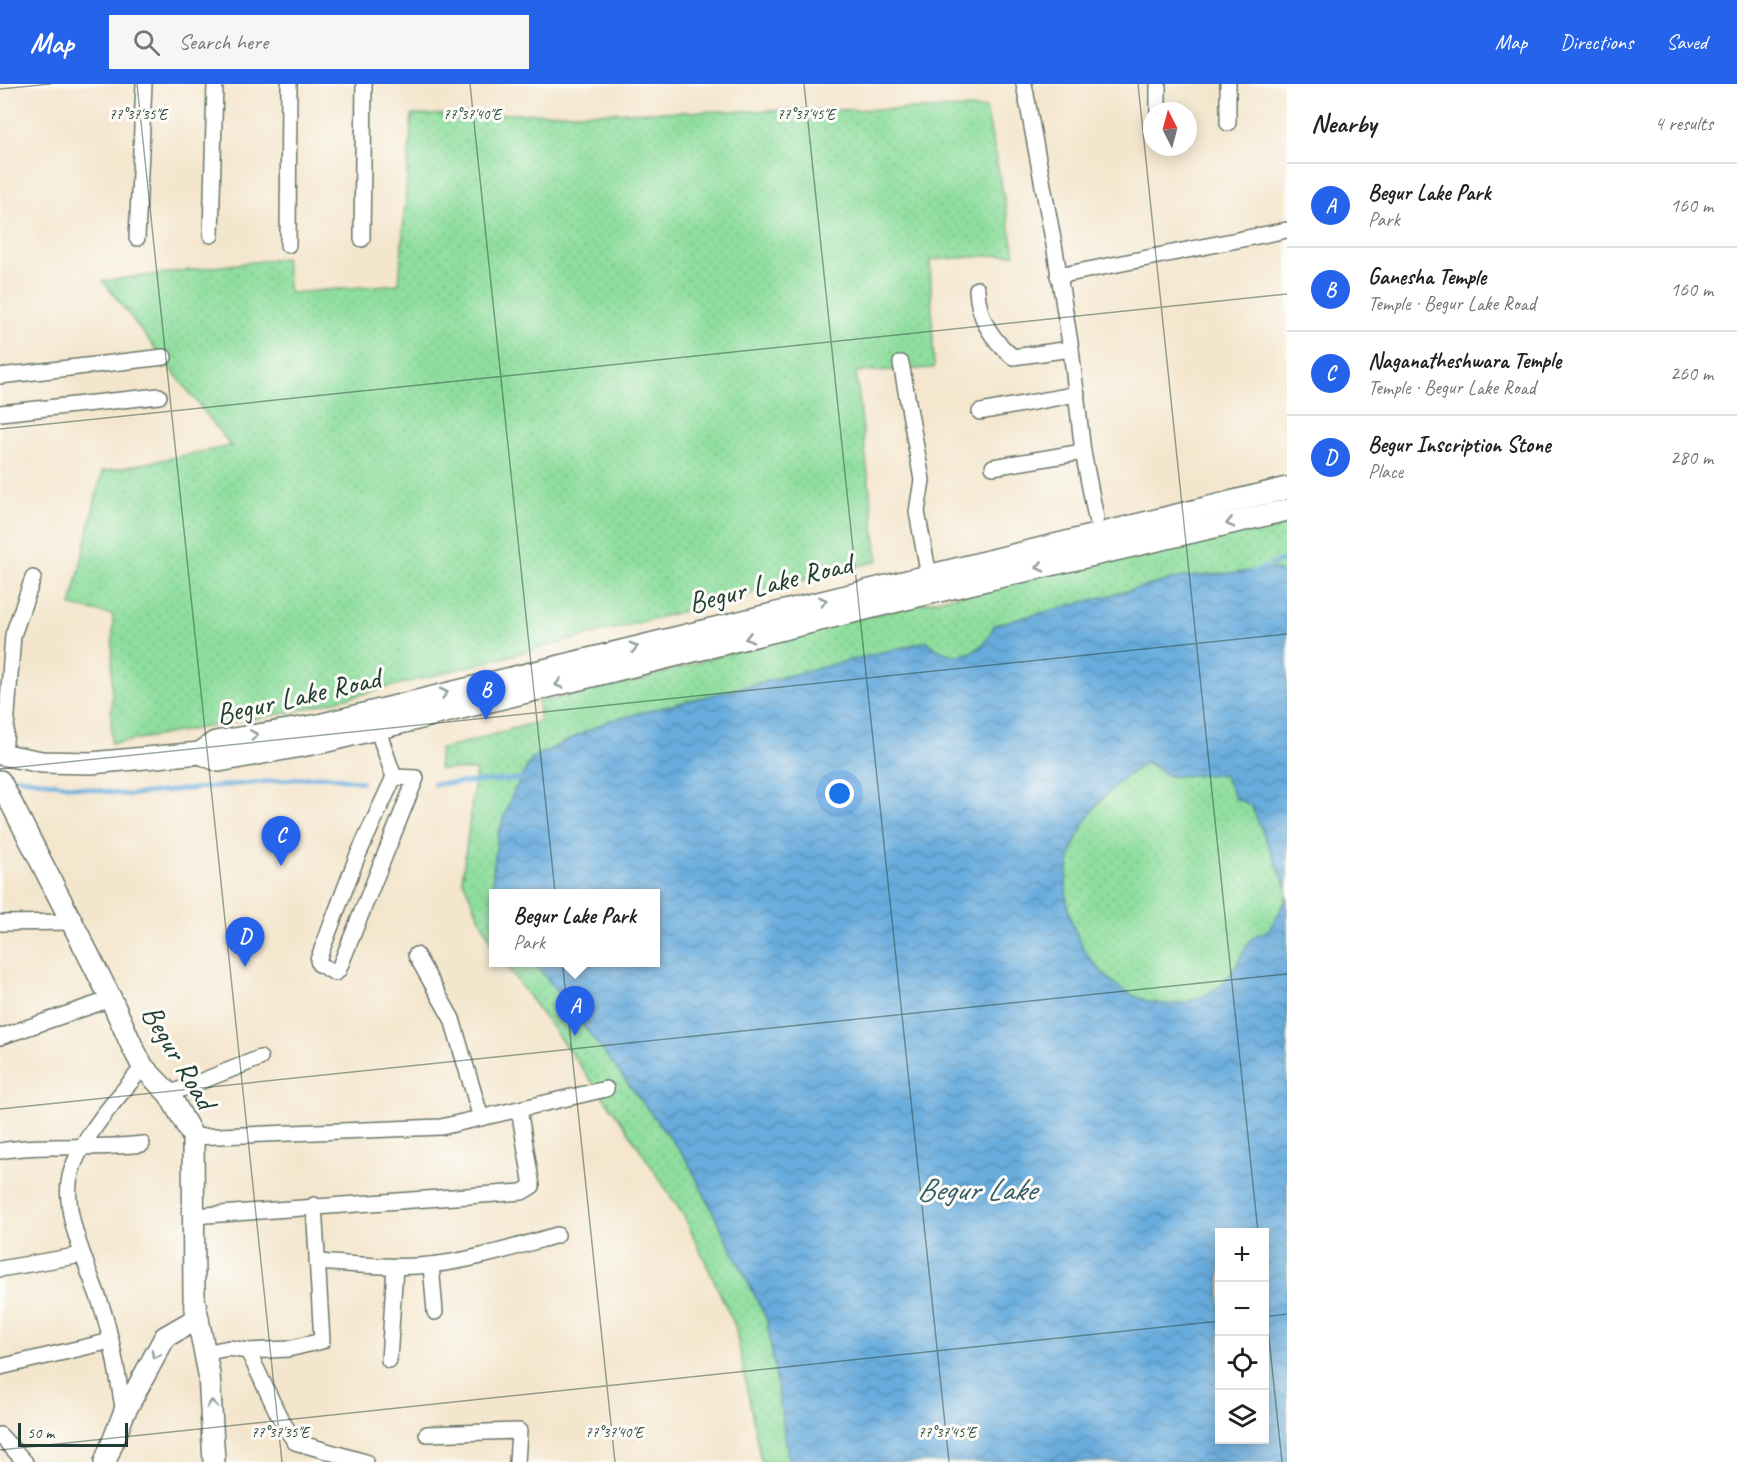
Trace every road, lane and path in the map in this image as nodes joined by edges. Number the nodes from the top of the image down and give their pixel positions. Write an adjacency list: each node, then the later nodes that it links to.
1 (144, 84): 12 (street)
2 (215, 84): 11 (street)
3 (289, 84): 14 (street)
4 (364, 84): 13 (street)
5 (1024, 84): 15 (street)
6 (1158, 84): 8 (street)
7 (1228, 84): 9 (street)
8 (1158, 102)
9 (1228, 123)
10 (1287, 230): 15 (street)
11 (211, 235)
12 (137, 238)
13 (362, 238)
14 (288, 245)
15 (1058, 276): 17 (street)
16 (977, 289): 17 (street)
17 (1071, 349): 21 (street)
18 (164, 357): 20 (street)
19 (901, 363): 30 (street)
20 (0, 376)
21 (1077, 393): 23 (street); 25 (street)
22 (159, 396): 24 (street)
23 (980, 412)
24 (0, 413)
25 (1083, 452): 26 (street); 29 (street)
26 (993, 467)
27 (1287, 488): 30 (main road, Begur Lake Road)
28 (1287, 510): 32 (main road, Begur Lake Road, one-way to 32)
29 (1096, 518)
30 (929, 576): 32 (main road, Begur Lake Road, one-way to 30)
31 (33, 578): 36 (street)
32 (679, 646): 33 (main road, Begur Lake Road)
33 (418, 708): 34 (main road, Begur Lake Road); 35 (main road, Begur Lake Road, one-way to 33)
34 (377, 728): 35 (main road, Begur Lake Road); 37 (street)
35 (200, 753): 36 (main road)
36 (2, 754)
37 (394, 777): 37 (street)
38 (0, 781): 39 (main road, Begur Road)
39 (71, 922): 40 (street); 42 (main road, Begur Road)
40 (0, 923)
41 (416, 955): 49 (street)
42 (111, 999): 43 (street); 45 (main road, Begur Road)
43 (0, 1037)
44 (260, 1058): 47 (street)
45 (143, 1067): 47 (main road, Begur Road); 52 (street)
46 (606, 1089): 48 (street)
47 (170, 1094): 50 (main road, Begur Road)
48 (519, 1109): 49 (street); 54 (street)
49 (481, 1118): 50 (street)
50 (193, 1137): 55 (main road, Begur Road)
51 (142, 1144): 52 (street)
52 (83, 1149): 53 (street); 57 (street)
53 (0, 1151)
54 (314, 1205): 55 (street); 58 (street)
55 (193, 1216): 63 (main road, Begur Road)
56 (557, 1235): 59 (street)
57 (82, 1255): 61 (street); 64 (street)
58 (317, 1262): 60 (street); 65 (street)
59 (431, 1265): 60 (street); 62 (street)
60 (395, 1267): 67 (street)
61 (0, 1269)
62 (435, 1312)
63 (198, 1318): 66 (main road, Begur Road); 69 (main road, one-way to 69)
64 (111, 1341): 68 (street); 69 (street)
65 (248, 1352): 66 (street); 75 (street)
66 (204, 1353): 74 (main road, Begur Road, one-way to 66)
67 (389, 1360)
68 (0, 1367)
69 (124, 1413): 73 (main road)
70 (427, 1434): 76 (street)
71 (0, 1436): 72 (street)
72 (25, 1462)
73 (105, 1462)
74 (214, 1462)
75 (365, 1462)
76 (517, 1462)

